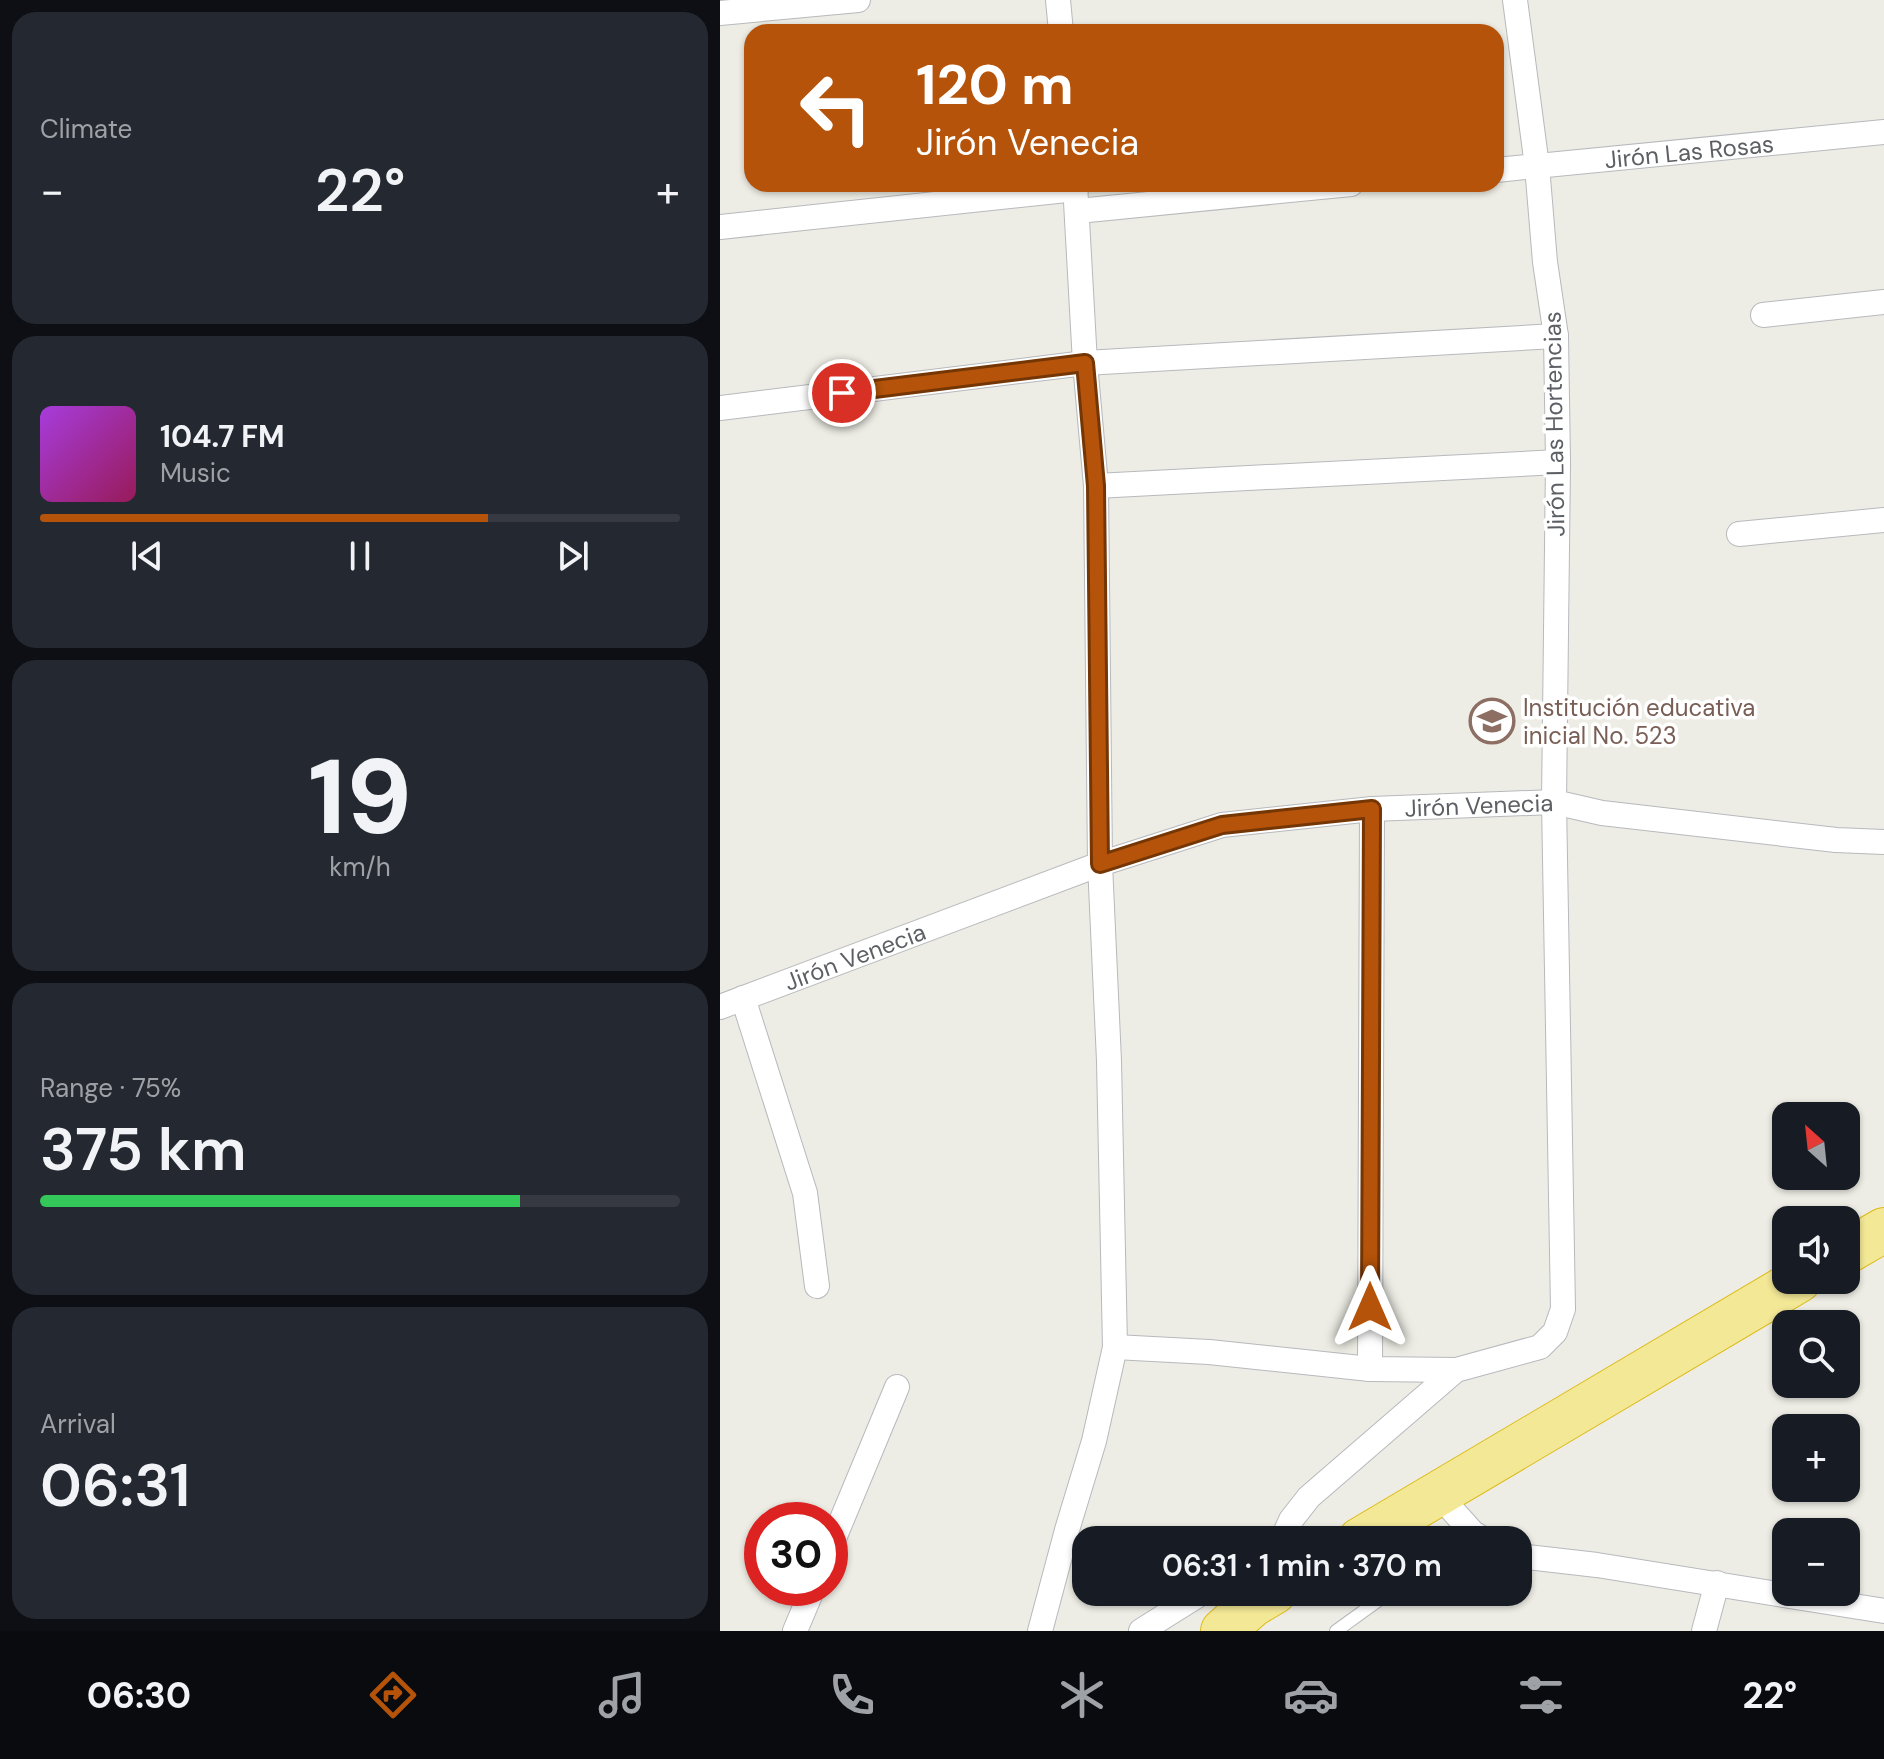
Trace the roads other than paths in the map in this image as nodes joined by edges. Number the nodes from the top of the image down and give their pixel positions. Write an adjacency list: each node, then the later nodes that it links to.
1 (858, 0): 4 (street)
2 (1058, 0): 5 (street)
3 (1515, 0): 7 (street, Jirón Las Hortencias)
4 (720, 13)
5 (1060, 24)
6 (1884, 132): 7 (street, Jirón Las Rosas)
7 (1537, 166): 8 (street, Jirón Las Rosas); 14 (street, Jirón Las Hortencias)
8 (1504, 169)
9 (1151, 192): 10 (street)
10 (1076, 195): 11 (street); 15 (street)
11 (720, 227)
12 (1884, 302): 13 (street)
13 (1763, 315)
14 (1556, 336): 15 (street); 17 (street, Jirón Las Hortencias)
15 (1085, 363): 16 (street); 18 (street)
16 (720, 408)
17 (1558, 462): 18 (street); 21 (street, Jirón Las Hortencias)
18 (1096, 486): 24 (street)
19 (1884, 520): 20 (street)
20 (1739, 534)
21 (1554, 802): 22 (street, Jirón Venecia); 23 (street, Jirón Venecia); 33 (street, Jirón Las Hortencias)
22 (1372, 809): 24 (street, Jirón Venecia); 32 (street)
23 (1884, 842)
24 (1100, 864): 25 (street, Jirón Venecia); 31 (street)
25 (743, 998): 26 (street, Jirón Venecia); 29 (street)
26 (720, 1007)
27 (1884, 1230): 28 (highway)
28 (1860, 1244)
29 (817, 1286)
30 (1775, 1294): 35 (highway)
31 (1115, 1347): 32 (street); 48 (street)
32 (1370, 1369): 33 (street)
33 (1456, 1370): 37 (street)
34 (897, 1387): 36 (street)
35 (1437, 1493): 38 (highway); 39 (street)
36 (848, 1505)
37 (1288, 1526)
38 (1383, 1526)
39 (1464, 1526)
40 (1532, 1558): 41 (street)
41 (1717, 1583): 46 (street); 52 (street)
42 (805, 1606): 47 (street)
43 (1181, 1606): 49 (street)
44 (1251, 1606): 50 (highway)
45 (1371, 1606): 51 (lane)
46 (1884, 1611)
47 (795, 1631)
48 (1040, 1631)
49 (1141, 1631)
50 (1223, 1631)
51 (1336, 1631)
52 (1704, 1631)

